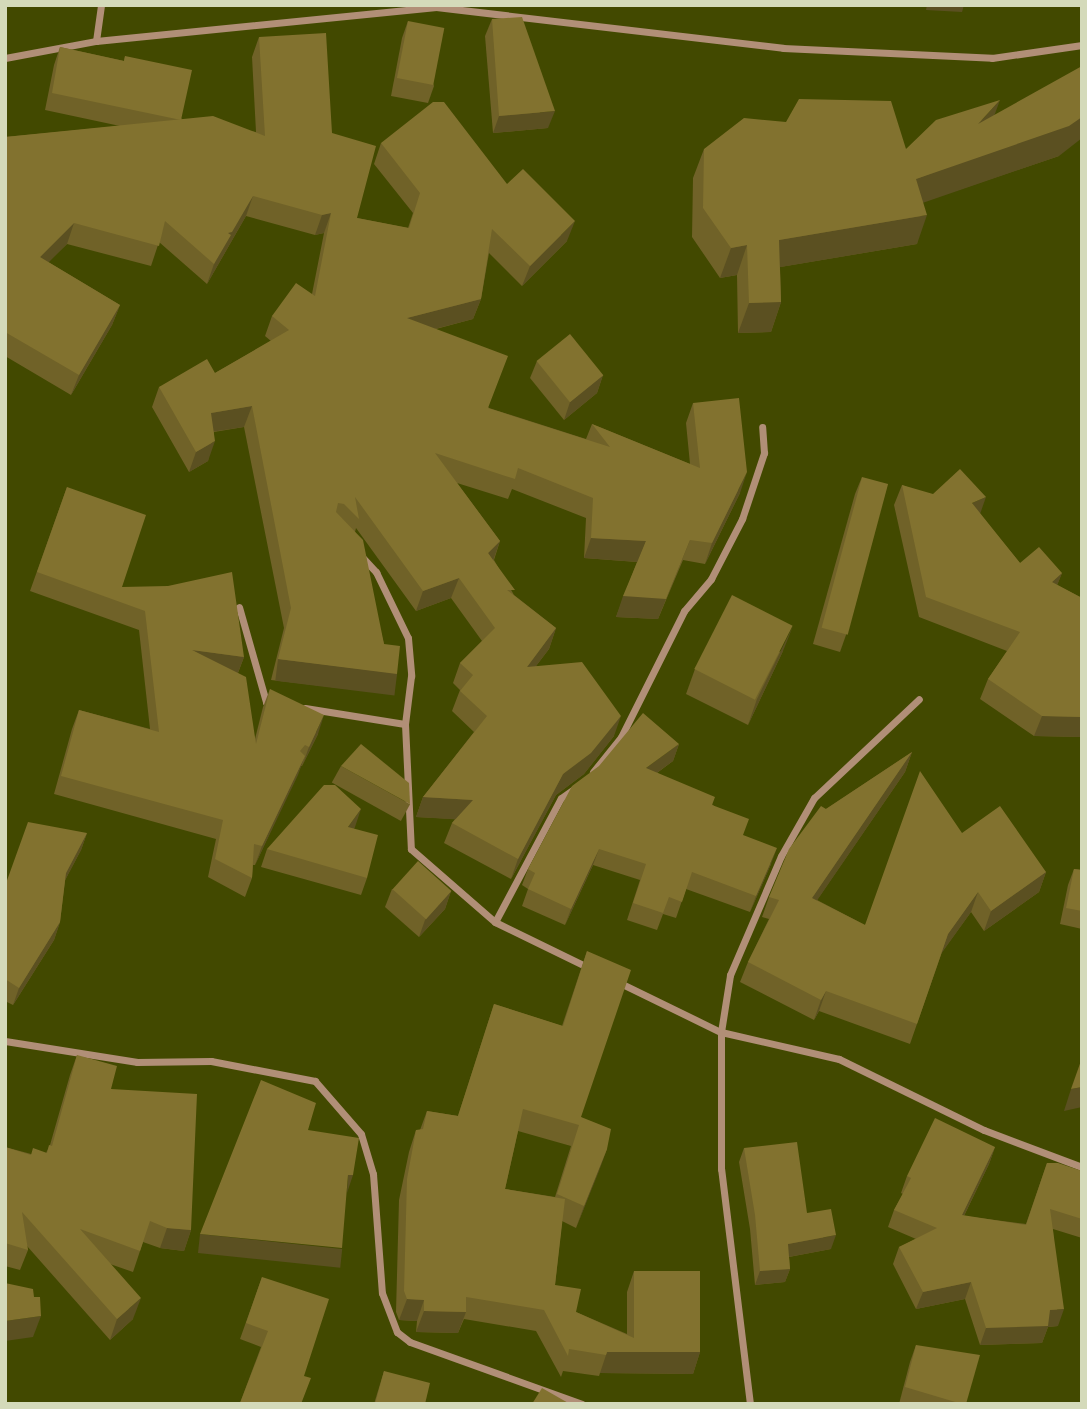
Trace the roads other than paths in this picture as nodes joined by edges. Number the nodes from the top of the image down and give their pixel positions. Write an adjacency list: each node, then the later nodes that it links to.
1 (102, 5): 2 (street)
2 (96, 41): 3 (street); 4 (street)
3 (1082, 45)
4 (5, 58)
5 (761, 427): 12 (street)
6 (350, 546): 11 (street)
7 (239, 607): 9 (street)
8 (919, 699): 15 (street)
9 (278, 704)
10 (291, 706): 11 (street)
11 (405, 724): 14 (street)
12 (588, 778)
13 (579, 785): 14 (street)
14 (495, 922): 15 (street)
15 (720, 1032): 17 (street); 19 (street)
16 (5, 1041): 18 (street)
17 (1082, 1167)
18 (582, 1404)
19 (750, 1404)

